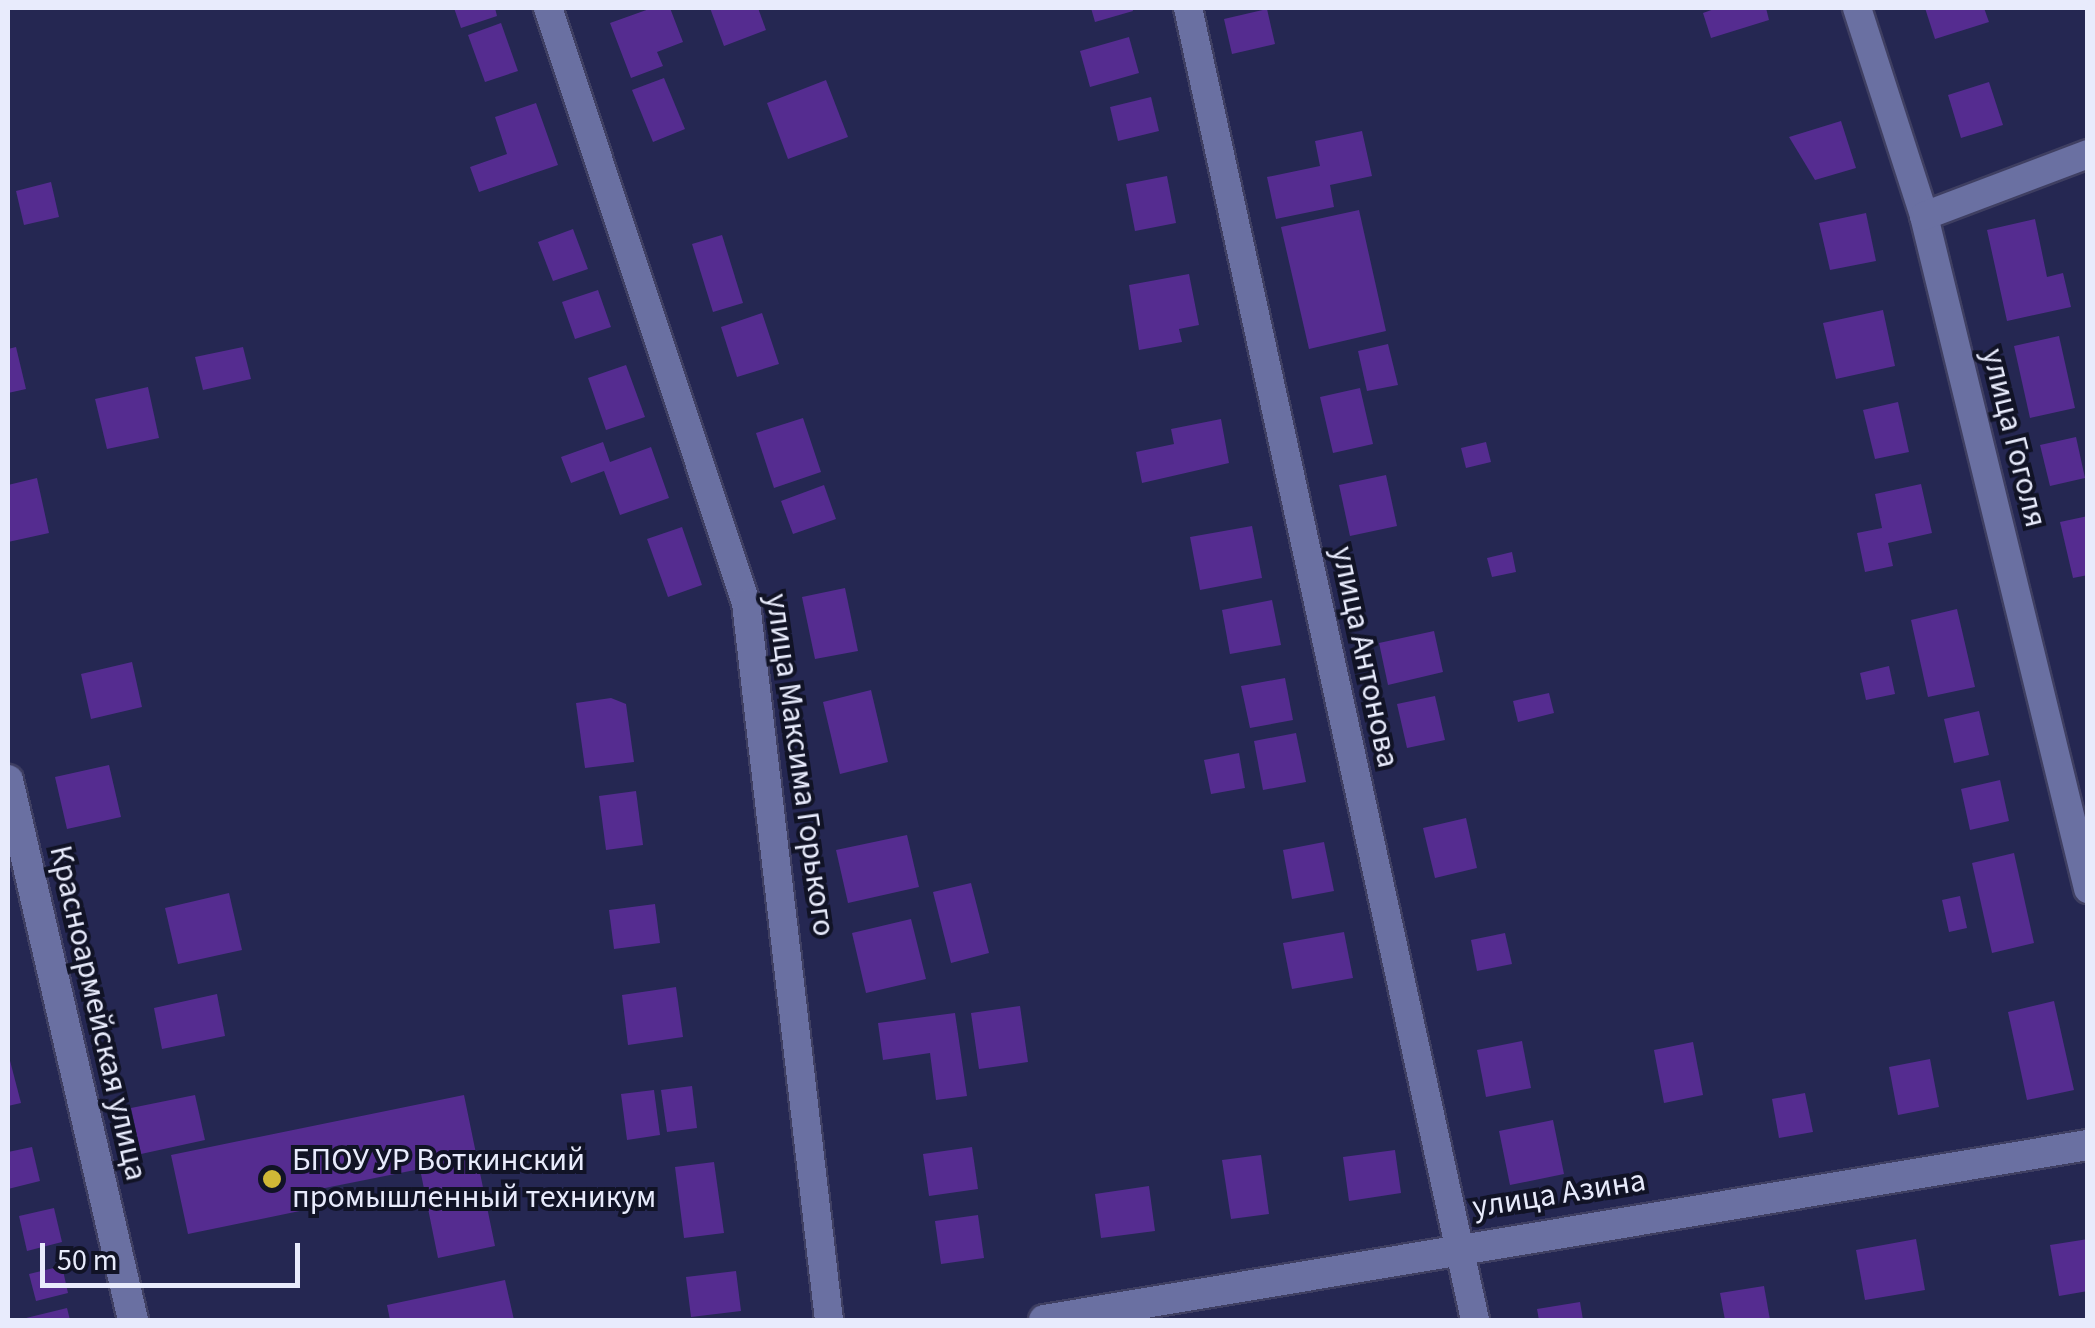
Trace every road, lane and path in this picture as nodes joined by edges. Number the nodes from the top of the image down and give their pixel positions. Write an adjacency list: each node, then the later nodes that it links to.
1 (548, 8): 11 (street, улица Максима Горького)
2 (1188, 8): 9 (street, улица Антонова)
3 (1857, 8): 5 (street, улица Гоголя)
4 (2088, 154): 5 (street)
5 (1924, 216): 7 (street, улица Гоголя)
6 (8, 780): 10 (main road, Красноармейская улица)
7 (2088, 889)
8 (2088, 1144): 9 (main road, улица Азина)
9 (1457, 1246): 12 (main road, улица Азина); 13 (street, улица Антонова)
10 (133, 1320)
11 (829, 1320)
12 (1044, 1320)
13 (1474, 1320)

